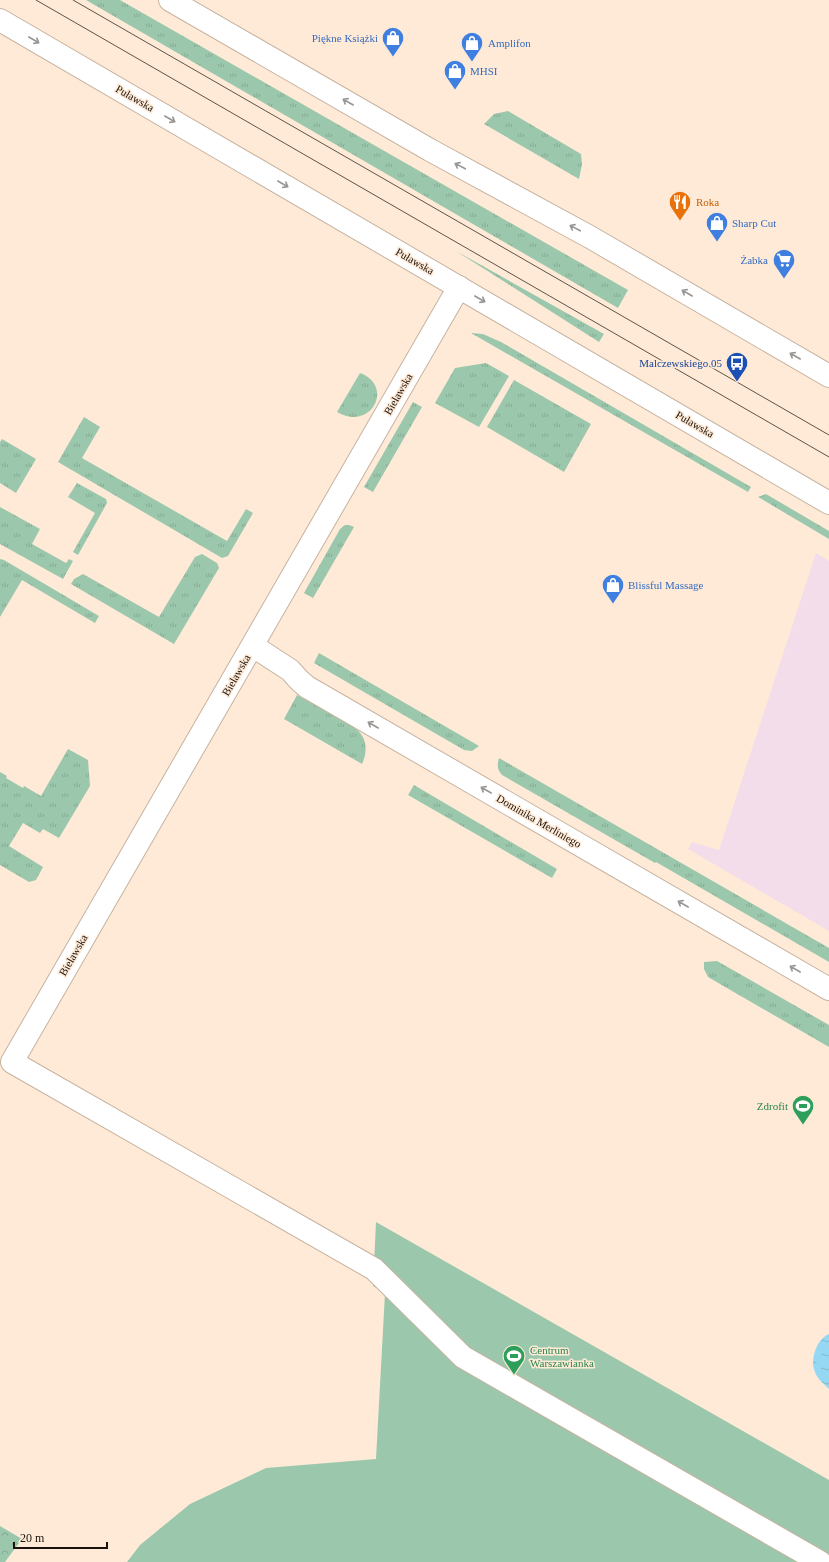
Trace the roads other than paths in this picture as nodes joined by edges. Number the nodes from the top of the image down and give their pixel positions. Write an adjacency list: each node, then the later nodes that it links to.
1 (170, 0): 4 (street, one-way to 1)
2 (0, 20): 3 (street, Puławska, one-way to 3)
3 (459, 287): 5 (street, Puławska, one-way to 5); 6 (street, Bielawska)
4 (829, 376)
5 (829, 503)
6 (253, 646): 7 (street, Dominika Merliniego, one-way to 6); 8 (street, Bielawska)
7 (829, 989)
8 (820, 1562)

